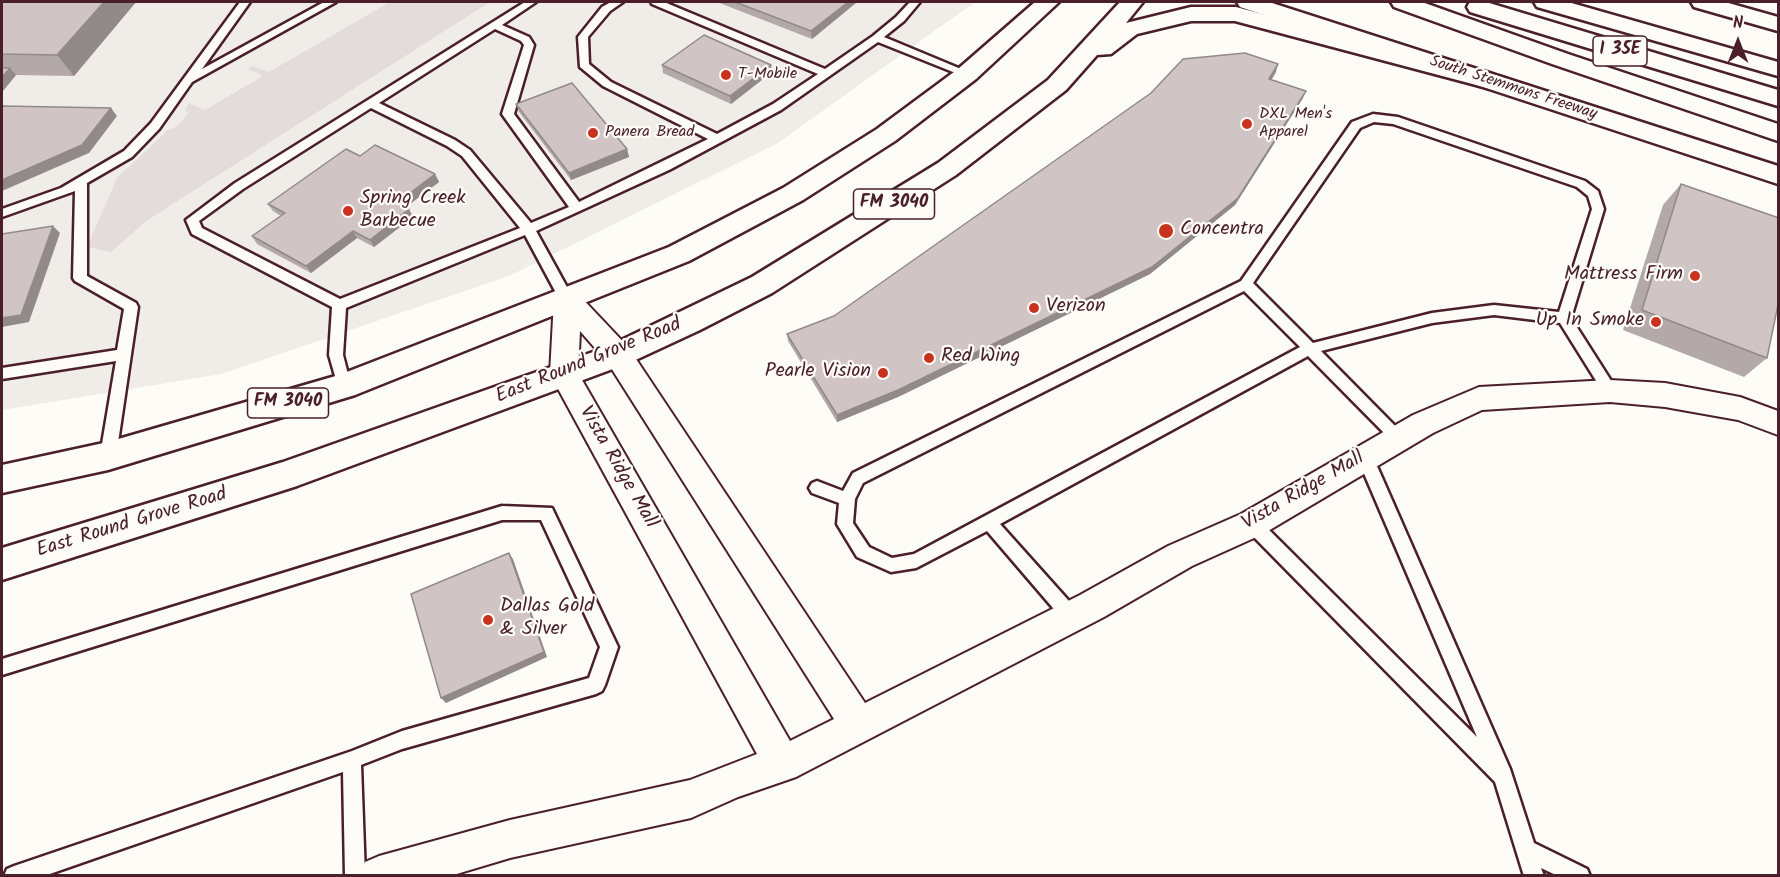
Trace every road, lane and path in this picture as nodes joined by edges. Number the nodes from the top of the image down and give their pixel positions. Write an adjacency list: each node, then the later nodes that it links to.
1 (245, 2): 26 (lane)
2 (308, 2): 18 (lane)
3 (331, 2): 18 (lane)
4 (531, 2): 20 (lane)
5 (618, 2): 32 (lane)
6 (656, 2): 24 (lane)
7 (915, 2): 21 (lane)
8 (1132, 2): 28 (main road, East Round Grove Road / FM 3040)
9 (1248, 2): 27 (main road, South Stemmons Freeway)
10 (1402, 2): 31 (main road)
11 (1462, 2): 29 (main road, I 35E)
12 (1545, 2): 23 (main road)
13 (1617, 2): 22 (main road)
14 (1702, 2): 19 (main road)
15 (1748, 2): 17 (main road)
16 (1040, 6): 25 (main road, FM 3040)
17 (1779, 10)
18 (297, 21): 26 (lane)
19 (1779, 24)
20 (494, 25): 30 (lane); 35 (lane)
21 (877, 38): 24 (lane); 25 (lane)
22 (1779, 47)
23 (1779, 69)
24 (826, 73): 32 (lane)
25 (967, 74): 39 (main road, FM 3040)
26 (186, 82): 34 (lane)
27 (1495, 83): 28 (main road); 33 (main road, South Stemmons Freeway)
28 (1057, 85): 44 (main road, East Round Grove Road / FM 3040)
29 (1779, 98)
30 (370, 103): 37 (lane); 40 (lane)
31 (1779, 133)
32 (717, 139): 35 (lane)
33 (1779, 176)
34 (81, 182): 36 (lane); 43 (lane)
35 (577, 209): 37 (lane)
36 (2, 213)
37 (529, 230): 39 (lane); 40 (lane)
38 (1246, 284): 41 (lane); 42 (lane); 55 (lane)
39 (567, 300): 44 (street); 46 (street); 47 (main road, FM 3040)
40 (339, 305): 47 (lane)
41 (1564, 318): 42 (lane); 48 (lane)
42 (1309, 349): 50 (lane); 56 (lane)
43 (124, 354): 45 (lane); 51 (lane)
44 (618, 355): 46 (main road, East Round Grove Road / FM 3040); 61 (street)
45 (2, 374)
46 (564, 374): 58 (main road, East Round Grove Road / FM 3040); 63 (street, Vista Ridge Mall)
47 (344, 386): 51 (main road, FM 3040)
48 (1610, 391): 49 (street, Vista Ridge Mall); 50 (street, Vista Ridge Mall)
49 (1779, 423)
50 (1398, 438): 52 (street, Vista Ridge Mall)
51 (108, 456): 53 (main road, FM 3040)
52 (1365, 457): 57 (street, Vista Ridge Mall); 64 (lane)
53 (2, 479)
54 (817, 488): 55 (lane)
55 (848, 499): 56 (lane)
56 (989, 522): 59 (lane)
57 (1252, 524): 59 (street, Vista Ridge Mall); 64 (lane)
58 (2, 564)
59 (1071, 616): 61 (street, Vista Ridge Mall)
60 (2, 667): 62 (lane)
61 (859, 725): 63 (street, Vista Ridge Mall)
62 (352, 760): 66 (lane); 67 (lane)
63 (783, 764): 68 (street, Vista Ridge Mall)
64 (1503, 776): 65 (lane)
65 (1526, 850): 69 (lane); 70 (lane)
66 (14, 876)
67 (355, 876)
68 (379, 876)
69 (1534, 876)
70 (1580, 876)

